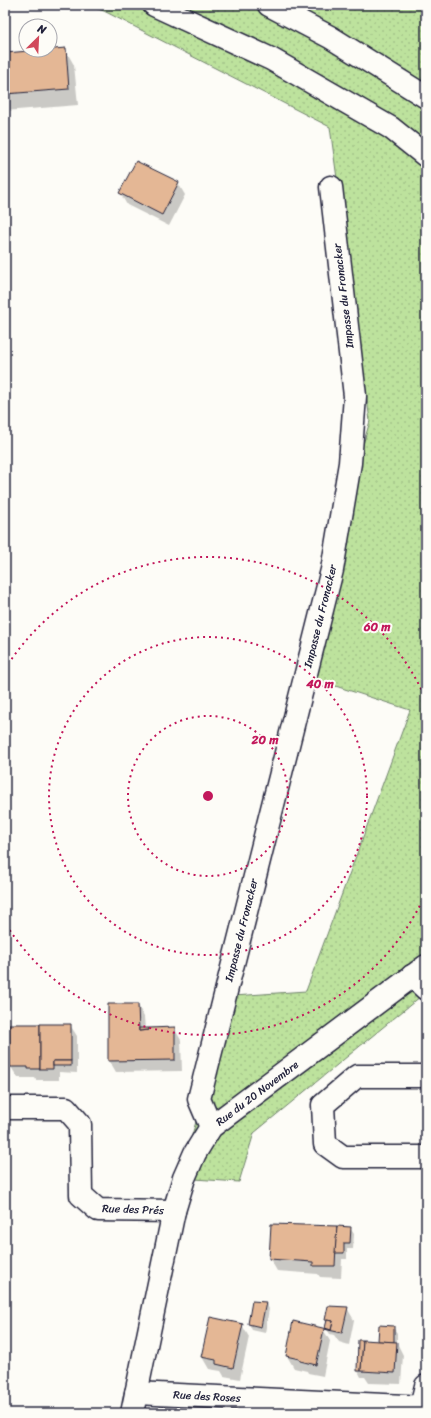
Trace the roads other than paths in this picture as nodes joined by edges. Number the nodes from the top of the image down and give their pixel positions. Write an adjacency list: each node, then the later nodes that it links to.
1 (154, 5): 4 (street)
2 (270, 5): 3 (street)
3 (426, 97)
4 (426, 156)
5 (331, 188): 9 (street, Impasse du Fronacker)
6 (421, 977): 9 (street, Rue du 20 Novembre)
7 (426, 1076): 10 (street)
8 (5, 1108): 11 (street, Rue des Prés)
9 (210, 1127): 11 (street, Rue du 20 Novembre)
10 (426, 1157)
11 (174, 1211): 13 (street, Rue du 20 Novembre)
12 (424, 1400): 13 (street, Rue des Roses)
13 (134, 1403)

